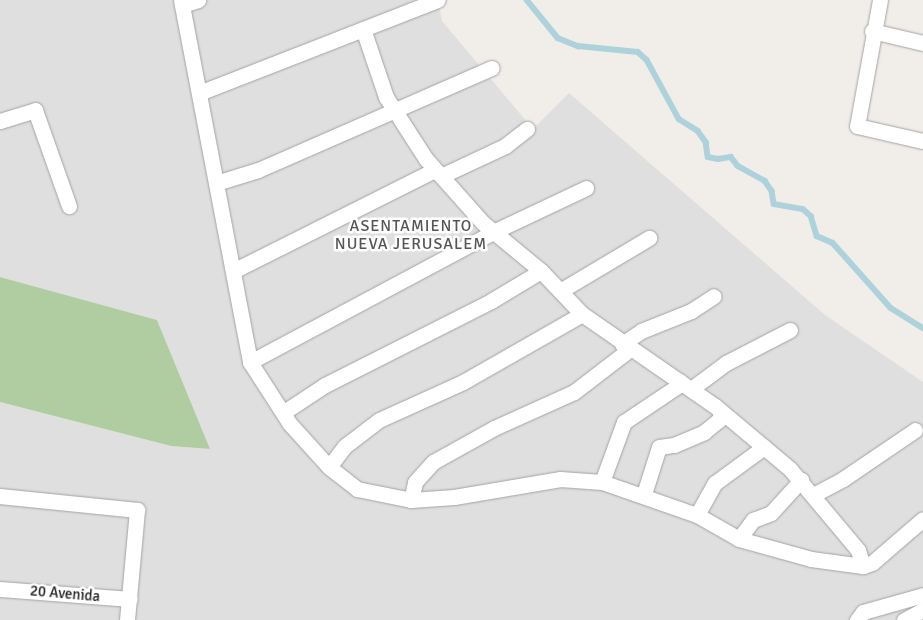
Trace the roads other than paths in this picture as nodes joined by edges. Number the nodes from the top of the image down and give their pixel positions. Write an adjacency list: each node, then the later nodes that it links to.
1 (198, 0): 4 (street)
2 (437, 0): 5 (street)
3 (880, 0): 6 (street)
4 (182, 3): 9 (street)
5 (363, 29): 9 (street); 10 (street)
6 (872, 31): 7 (street); 13 (street)
7 (923, 43)
8 (492, 68): 10 (street)
9 (199, 93): 15 (street)
10 (396, 112): 14 (street); 15 (street)
11 (0, 121): 17 (street)
12 (526, 129): 14 (street)
13 (923, 141)
14 (438, 173): 18 (street); 20 (street)
15 (216, 183): 20 (street)
16 (586, 188): 18 (street)
17 (69, 206)
18 (494, 232): 21 (street); 27 (street)
19 (648, 238): 22 (street)
20 (233, 271): 27 (street)
21 (541, 271): 22 (street); 29 (street)
22 (560, 291): 24 (street)
23 (714, 296): 26 (street)
24 (582, 314): 26 (street); 33 (street)
25 (790, 330): 28 (street)
26 (626, 346): 28 (street); 39 (street)
27 (250, 362): 29 (street)
28 (685, 385): 30 (street); 35 (street)
29 (284, 412): 33 (street)
30 (721, 412): 32 (street); 36 (street)
31 (915, 430): 37 (street)
32 (764, 448): 34 (street); 40 (street)
33 (329, 467): 39 (street)
34 (801, 480): 37 (street); 42 (street)
35 (602, 482): 36 (street); 39 (street)
36 (644, 494): 40 (street)
37 (813, 494): 43 (street)
38 (0, 496): 46 (street)
39 (411, 500)
40 (697, 515): 42 (street)
41 (923, 519): 43 (street)
42 (739, 539): 43 (street)
43 (863, 566)
44 (0, 589): 46 (street, 20 Avenida)
45 (923, 595): 48 (street)
46 (130, 599): 49 (street)
47 (923, 610): 50 (street)
48 (858, 619)
49 (127, 620)
50 (904, 620)

